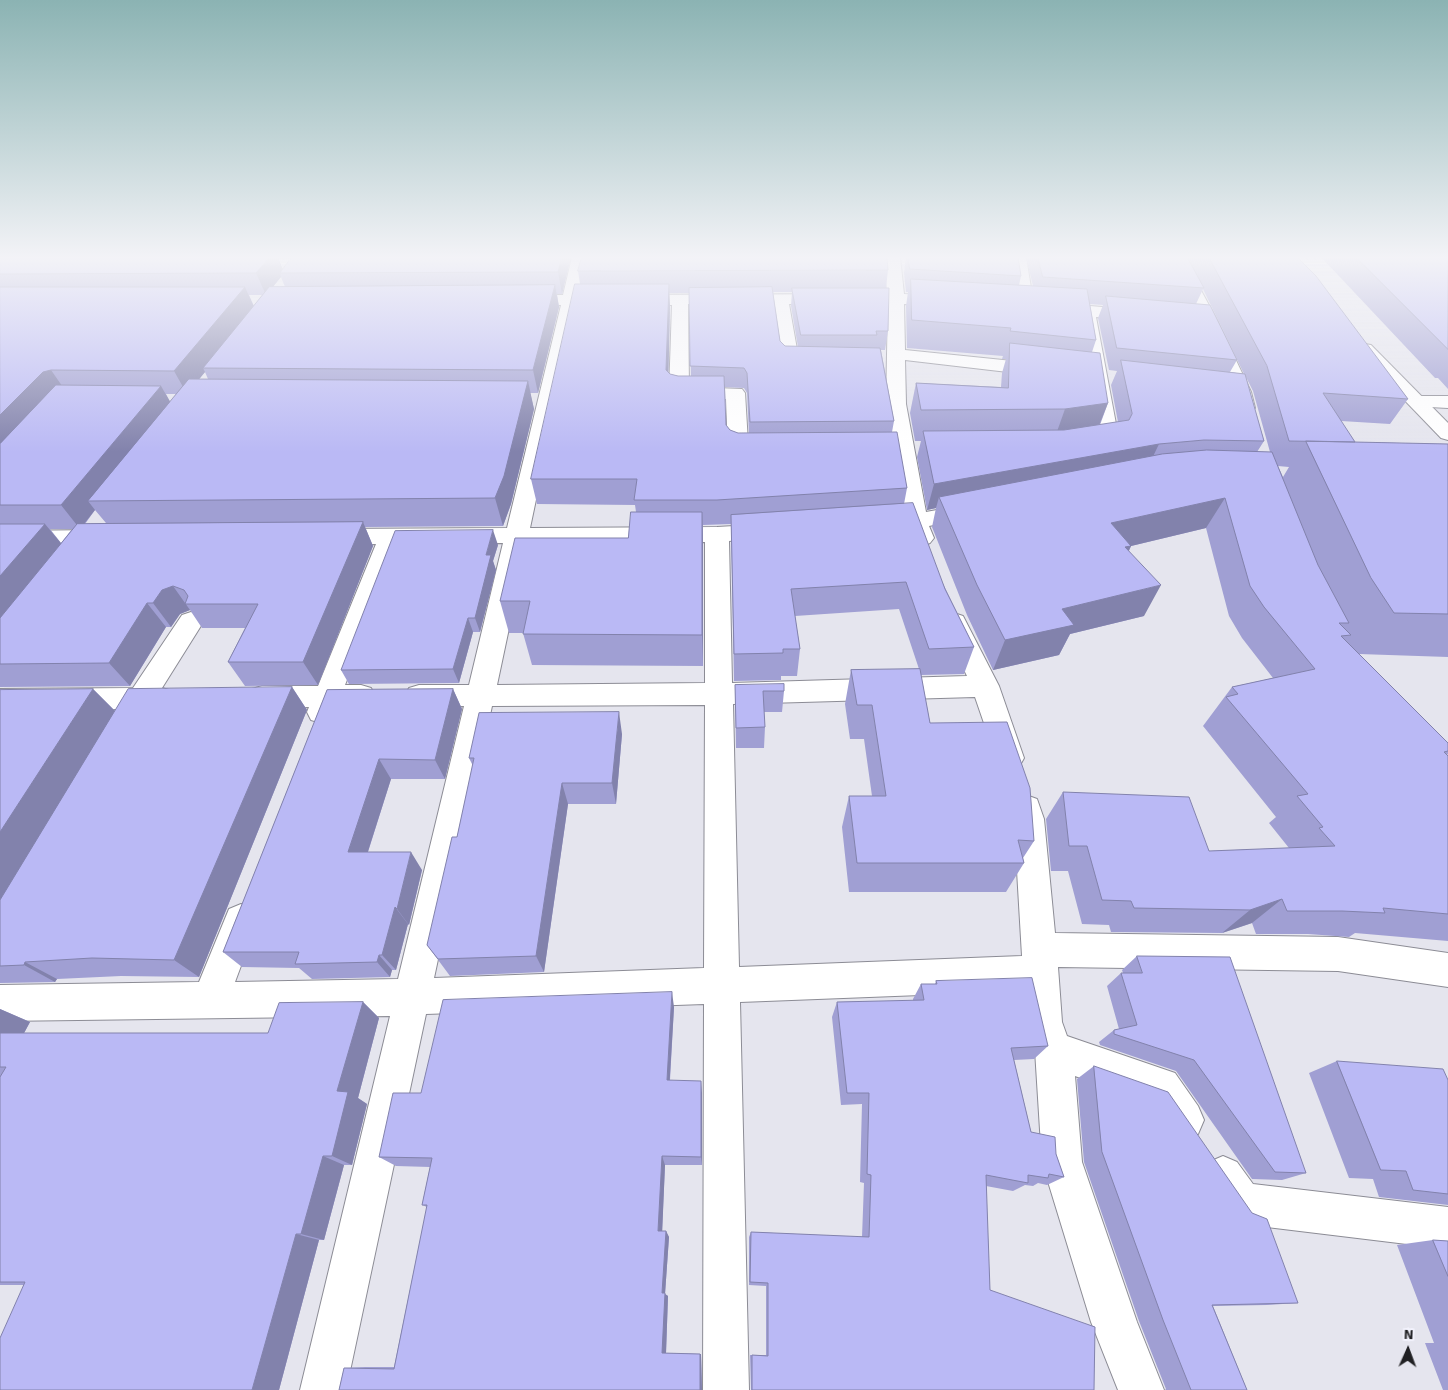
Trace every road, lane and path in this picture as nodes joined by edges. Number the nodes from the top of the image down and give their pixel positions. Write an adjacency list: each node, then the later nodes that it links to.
1 (565, 322): 14 (street)
2 (680, 322): 20 (street)
3 (784, 322): 9 (street)
4 (894, 322): 8 (street)
5 (1089, 322): 19 (street)
6 (1209, 322): 12 (street)
7 (1356, 340): 15 (street)
8 (890, 359): 10 (street); 22 (street)
9 (829, 361)
10 (1059, 372)
11 (1222, 390): 12 (street)
12 (1241, 392): 17 (street)
13 (527, 401): 14 (street)
14 (547, 401): 28 (street)
15 (1418, 402): 16 (street); 18 (street)
16 (1448, 402)
17 (1251, 429)
18 (1448, 434)
19 (1072, 446)
20 (777, 449)
21 (993, 506): 22 (street)
22 (916, 521): 23 (street); 32 (street)
23 (856, 525)
24 (787, 530): 26 (street)
25 (94, 531): 30 (street); 31 (street); 33 (street)
26 (717, 534): 28 (street); 37 (street)
27 (391, 536): 28 (street); 29 (street); 39 (street)
28 (516, 536): 38 (street)
29 (313, 537)
30 (117, 538)
31 (0, 539)
32 (929, 556)
33 (70, 561)
34 (948, 608): 36 (street)
35 (191, 621): 42 (street)
36 (985, 686): 37 (street); 47 (street)
37 (719, 694): 38 (street); 49 (street)
38 (480, 695): 39 (street); 50 (street)
39 (327, 697): 41 (street); 45 (street)
40 (179, 698): 42 (street)
41 (238, 698)
42 (140, 699): 43 (street); 44 (street)
43 (0, 700)
44 (120, 733)
45 (309, 743)
46 (252, 890): 51 (street)
47 (1040, 961): 48 (street); 49 (street); 53 (street)
48 (1448, 970)
49 (723, 986): 50 (street); 56 (street)
50 (412, 997): 51 (street); 55 (street)
51 (210, 1000): 52 (street)
52 (0, 1003)
53 (1054, 1050): 54 (street); 57 (street)
54 (1448, 1228)
55 (323, 1390)
56 (726, 1390)
57 (1141, 1390)

